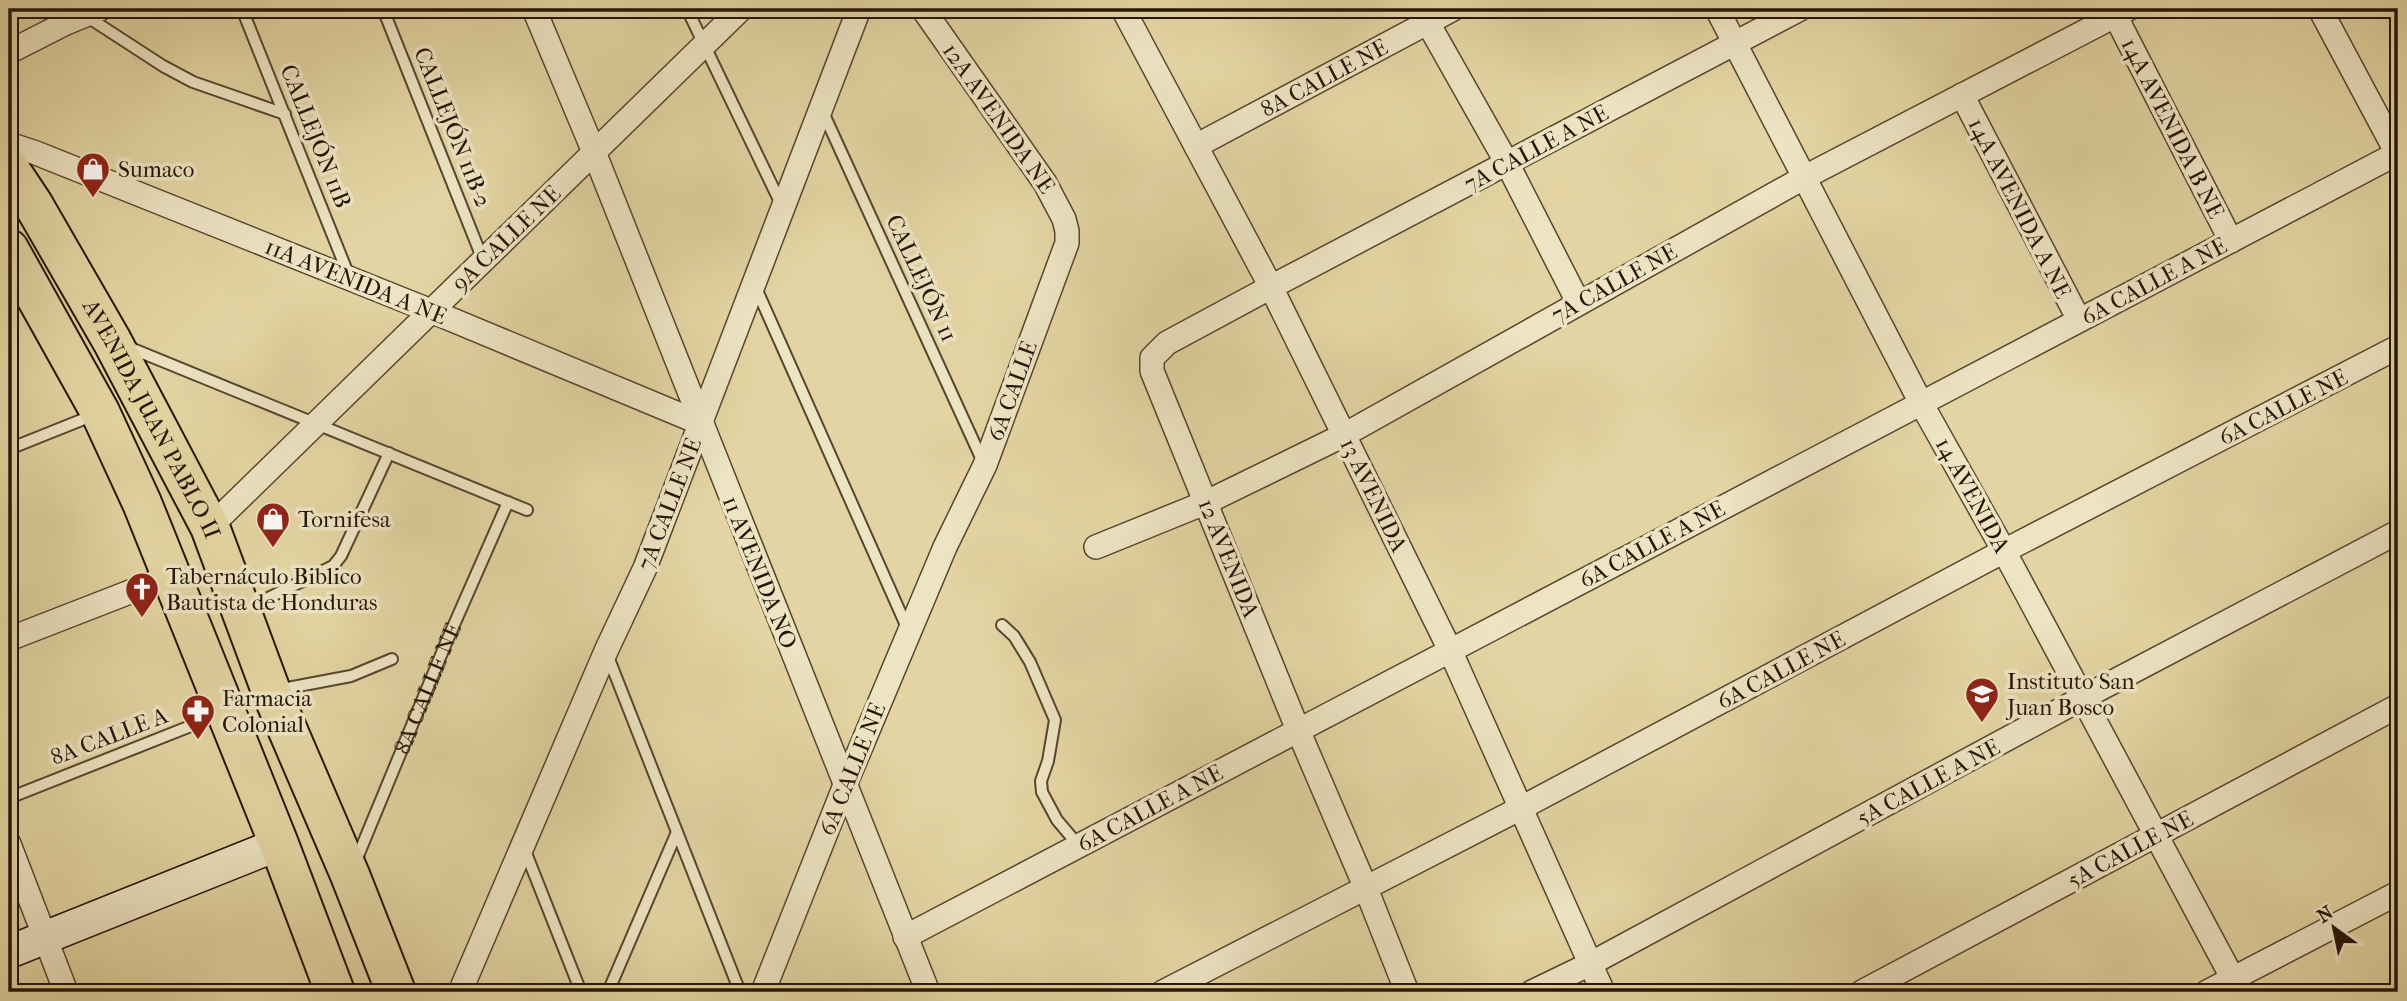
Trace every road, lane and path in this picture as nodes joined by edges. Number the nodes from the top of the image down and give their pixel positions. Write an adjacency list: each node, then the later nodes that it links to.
1 (242, 9): 21 (lane, CALLEJÓN 11B)
2 (383, 9): 32 (lane, CALLEJÓN 11B-2)
3 (534, 9): 24 (street, 11 AVENIDA NO)
4 (687, 9): 17 (lane)
5 (741, 9): 17 (street, 9A CALLE NE)
6 (859, 9): 20 (street, 7A CALLE NE)
7 (923, 9): 30 (street, 12A AVENIDA NE)
8 (1453, 9): 15 (street, 8A CALLE NE)
9 (1717, 9): 16 (street, 14 AVENIDA)
10 (1800, 9): 16 (street, 7A CALLE A NE)
11 (2320, 9): 25 (street)
12 (1126, 10): 23 (street, 13 AVENIDA)
13 (2121, 12): 19 (street, 7A CALLE NE); 31 (street, 14A AVENIDA B NE)
14 (78, 14): 18 (street); 21 (lane)
15 (1424, 15): 23 (street, 8A CALLE NE); 26 (street)
16 (1735, 43): 26 (street, 7A CALLE A NE); 28 (street, 14 AVENIDA)
17 (705, 44): 24 (street, 9A CALLE NE); 29 (lane)
18 (9, 52)
19 (1962, 95): 28 (street, 7A CALLE NE); 39 (street, 14A AVENIDA A NE)
20 (821, 108): 29 (street, 7A CALLE NE); 49 (lane, CALLEJÓN 11)
21 (285, 114): 34 (lane, CALLEJÓN 11B)
22 (9, 144): 34 (street, 11A AVENIDA A NE)
23 (1196, 146): 36 (street, 13 AVENIDA)
24 (594, 152): 32 (street, 9A CALLE NE); 44 (street, 11 AVENIDA NO)
25 (2398, 154): 31 (street, 6A CALLE A NE)
26 (1507, 163): 36 (street, 7A CALLE A NE); 37 (street)
27 (9, 168): 40 (highway, AVENIDA JUAN PABLO II)
28 (1805, 177): 37 (street, 7A CALLE NE); 42 (street, 14 AVENIDA)
29 (783, 209): 35 (street, 7A CALLE NE)
30 (1067, 231): 49 (street, 6A CALLE)
31 (2231, 241): 39 (street, 6A CALLE A NE)
32 (484, 260): 38 (street, 9A CALLE NE)
33 (14, 269): 43 (highway, AVENIDA JUAN PABLO II)
34 (350, 278): 38 (street, 11A AVENIDA A NE)
35 (753, 282): 44 (street, 7A CALLE NE); 61 (lane)
36 (1271, 287): 46 (street, 13 AVENIDA); 51 (street, 12 AVENIDA)
37 (1578, 302): 46 (street, 7A CALLE NE)
38 (431, 311): 44 (street, 11A AVENIDA A NE); 45 (street, 9A CALLE NE)
39 (2079, 320): 42 (street, 6A CALLE A NE)
40 (112, 341): 45 (lane); 53 (highway, AVENIDA JUAN PABLO II)
41 (2398, 347): 57 (street, 6A CALLE NE)
42 (1921, 403): 57 (street, 14 AVENIDA); 63 (street, 6A CALLE A NE)
43 (100, 412): 47 (lane); 58 (highway, AVENIDA JUAN PABLO II)
44 (700, 423): 64 (street, 7A CALLE NE); 71 (street, 11 AVENIDA NO)
45 (315, 424): 48 (lane); 53 (street, 9A CALLE NE)
46 (1344, 435): 51 (street, 7A CALLE NE); 63 (street, 13 AVENIDA)
47 (9, 449)
48 (389, 453): 50 (lane); 59 (lane)
49 (985, 466): 55 (street, 6A CALLE)
50 (508, 502): 52 (lane); 80 (lane, 8A CALLE NE)
51 (1207, 502): 56 (street, 7A CALLE NE); 70 (street, 12 AVENIDA)
52 (527, 510)
53 (210, 527): 59 (highway, AVENIDA JUAN PABLO II)
54 (2398, 532): 67 (street, 5A CALLE A NE)
55 (945, 547): 61 (street, 6A CALLE NE)
56 (1096, 547)
57 (2004, 551): 67 (street, 14 AVENIDA); 73 (street, 6A CALLE NE)
58 (171, 576): 62 (street); 69 (highway, AVENIDA JUAN PABLO II)
59 (242, 610): 66 (highway, AVENIDA JUAN PABLO II)
60 (1002, 625): 79 (lane)
61 (909, 632): 71 (street, 6A CALLE NE)
62 (9, 639)
63 (1450, 650): 70 (street, 6A CALLE A NE); 73 (street, 13 AVENIDA)
64 (606, 651): 74 (lane); 78 (street, 7A CALLE NE)
65 (392, 659): 66 (lane)
66 (271, 691): 80 (highway, AVENIDA JUAN PABLO II)
67 (2083, 698): 75 (street, 14 AVENIDA); 86 (street, 5A CALLE A NE)
68 (2398, 706): 75 (street, 5A CALLE NE)
69 (225, 713): 72 (lane, 8A CALLE A); 77 (highway, AVENIDA JUAN PABLO II)
70 (1298, 730): 79 (street, 6A CALLE A NE); 81 (street, 12 AVENIDA)
71 (845, 785): 84 (street, 11 AVENIDA NO); 95 (street, 6A CALLE NE)
72 (9, 798)
73 (1521, 808): 81 (street, 6A CALLE NE); 86 (street, 13 AVENIDA)
74 (677, 832): 93 (lane); 94 (lane)
75 (2156, 835): 87 (street, 14 AVENIDA); 101 (street, 5A CALLE NE)
76 (9, 844): 83 (street)
77 (279, 844): 83 (street); 89 (highway, AVENIDA JUAN PABLO II)
78 (522, 845): 91 (street, 7A CALLE NE); 92 (lane)
79 (1079, 846): 84 (street, 6A CALLE A NE)
80 (350, 875): 90 (highway, AVENIDA JUAN PABLO II)
81 (1365, 886): 97 (street, 6A CALLE NE); 98 (street, 12 AVENIDA)
82 (2398, 893): 87 (street)
83 (45, 937): 85 (street); 88 (street)
84 (905, 937): 96 (street, 11 AVENIDA NO)
85 (9, 952)
86 (1590, 964): 99 (street, 5A CALLE A NE); 100 (street, 13 AVENIDA)
87 (2232, 979): 102 (street)
88 (66, 992)
89 (335, 992)
90 (396, 992)
91 (460, 992)
92 (581, 992)
93 (608, 992)
94 (740, 992)
95 (763, 992)
96 (928, 992)
97 (1163, 992)
98 (1406, 992)
99 (1532, 992)
100 (1602, 992)
101 (1862, 992)
102 (2207, 992)

